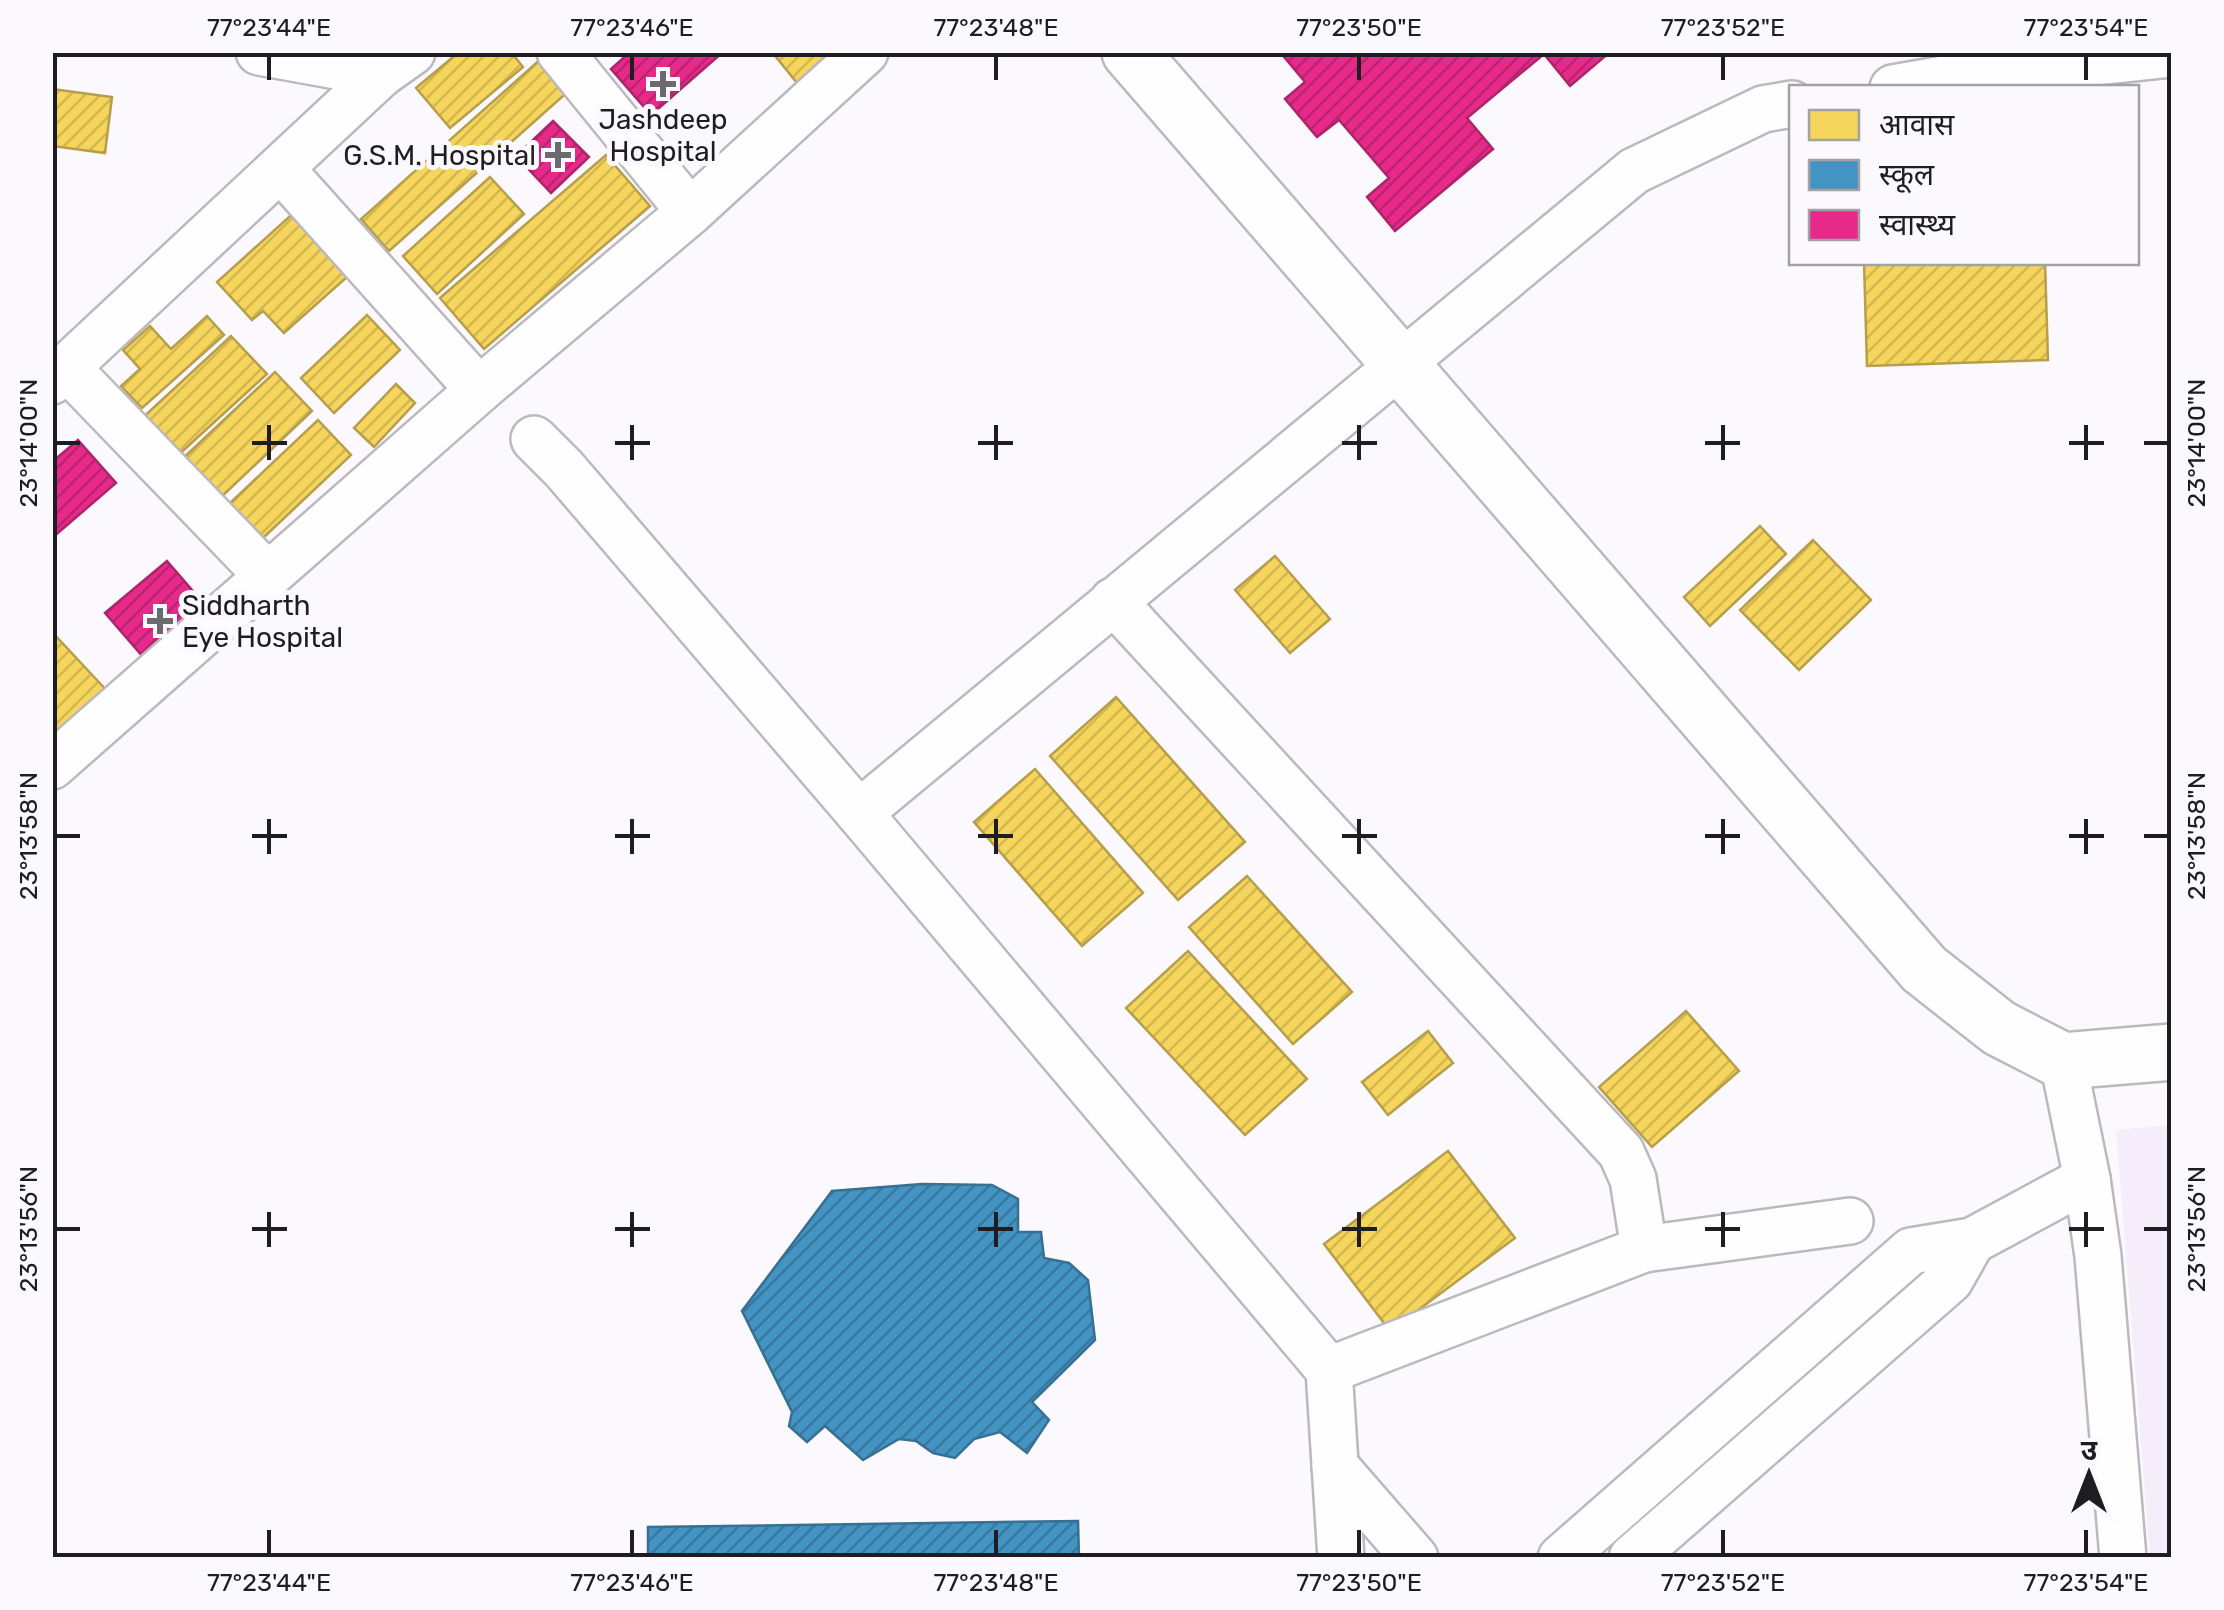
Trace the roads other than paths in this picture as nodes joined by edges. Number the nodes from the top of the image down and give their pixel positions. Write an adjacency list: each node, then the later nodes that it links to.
1 (259, 52): 6 (street)
2 (560, 52): 10 (street)
3 (865, 52): 10 (street)
4 (1130, 52): 11 (street)
5 (2172, 54): 7 (street)
6 (396, 63): 9 (street)
7 (1910, 85)
8 (1789, 105): 11 (street)
9 (281, 169): 12 (street); 13 (street)
10 (690, 212): 13 (street)
11 (1398, 364): 16 (street); 20 (street)
12 (60, 375): 15 (street)
13 (479, 390): 15 (street)
14 (534, 439): 18 (street)
15 (268, 576): 17 (street)
16 (1113, 601): 18 (street); 24 (street)
17 (52, 766)
18 (859, 812): 25 (street)
19 (2172, 1052): 20 (street)
20 (2063, 1061): 21 (street)
21 (2087, 1178): 23 (street); 31 (street)
22 (1850, 1221): 24 (street)
23 (1972, 1241): 29 (street); 30 (street)
24 (1644, 1249): 25 (street)
25 (1329, 1370): 26 (street)
26 (1335, 1466): 27 (street); 28 (street)
27 (1343, 1554)
28 (1415, 1558)
29 (1561, 1558)
30 (1632, 1558)
31 (2123, 1558)

